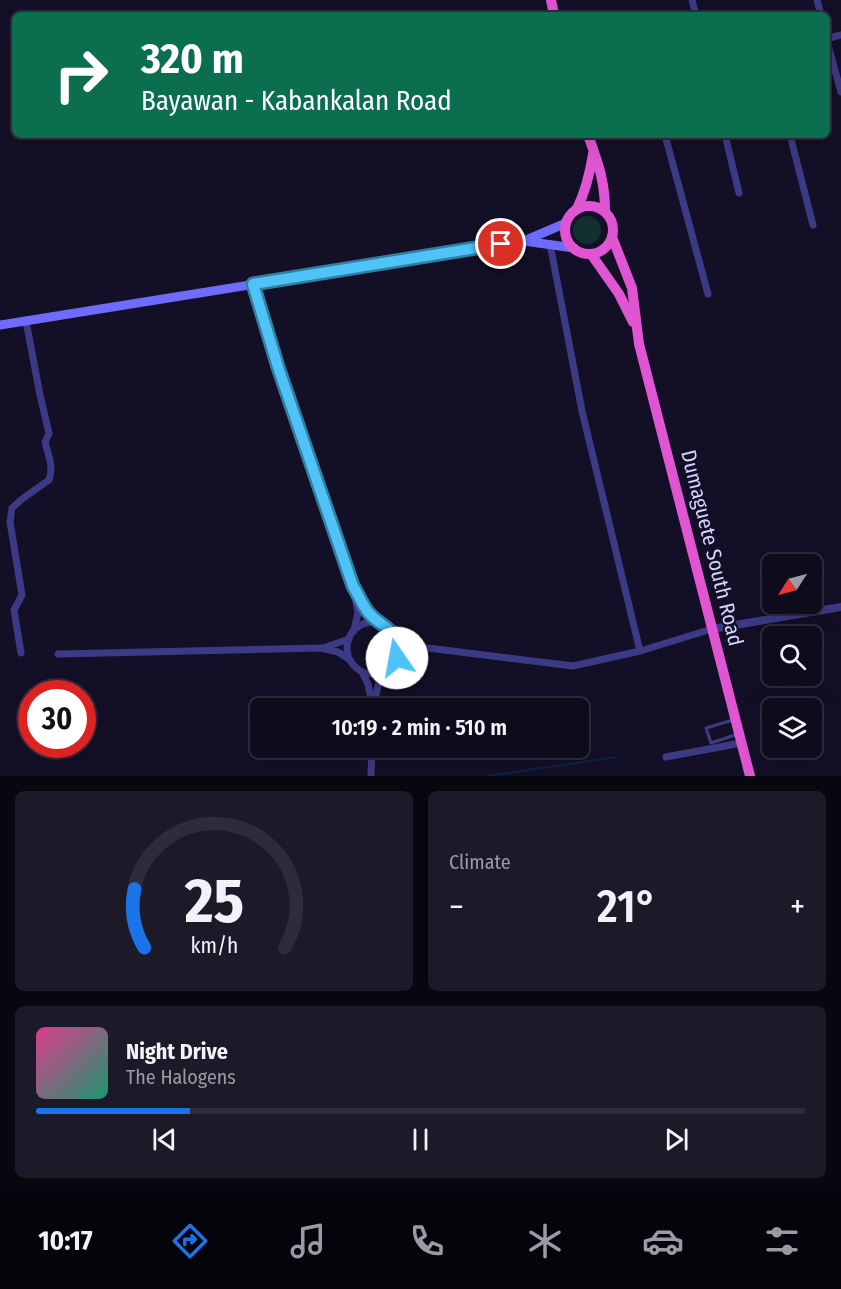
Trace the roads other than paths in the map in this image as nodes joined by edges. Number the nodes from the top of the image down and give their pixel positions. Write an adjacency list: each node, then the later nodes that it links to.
1 (830, 50): 2 (street)
2 (841, 92)
3 (589, 138): 7 (highway)
4 (665, 138): 19 (street)
5 (726, 138): 8 (street)
6 (790, 138): 12 (street)
7 (593, 150): 9 (highway); 10 (highway)
8 (739, 193)
9 (578, 208): 10 (highway); 11 (highway)
10 (605, 211): 13 (highway)
11 (566, 223): 14 (main road); 16 (highway)
12 (813, 225)
13 (612, 237): 17 (highway); 22 (highway, Dumaguete South Road)
14 (524, 241): 15 (main road); 18 (main road)
15 (550, 244): 16 (main road); 32 (street)
16 (574, 248): 17 (highway)
17 (591, 254): 22 (highway, Dumaguete South Road)
18 (253, 284): 20 (main road); 23 (street)
19 (708, 294)
20 (26, 321): 21 (main road); 33 (street)
21 (0, 325)
22 (637, 330): 26 (highway, Dumaguete South Road)
23 (353, 586): 25 (street); 27 (street)
24 (841, 607): 26 (street)
25 (380, 623): 27 (street); 29 (street)
26 (712, 629): 32 (street); 41 (highway, Dumaguete South Road)
27 (354, 630): 28 (street)
28 (349, 639): 30 (street); 36 (street)
29 (397, 639): 31 (street); 35 (street)
30 (321, 648): 34 (street); 36 (street)
31 (432, 649): 32 (street); 35 (street)
32 (640, 651)
33 (21, 653)
34 (58, 654)
35 (397, 658): 37 (street)
36 (350, 660): 38 (street)
37 (385, 671): 38 (street); 40 (street)
38 (362, 672): 39 (street)
39 (371, 698)
40 (375, 698)
41 (735, 719): 42 (highway, Dumaguete South Road); 42 (lane)
42 (740, 738): 43 (street); 46 (highway, Dumaguete South Road)
43 (666, 757)
44 (371, 758): 45 (street)
45 (370, 776)
46 (750, 776)

